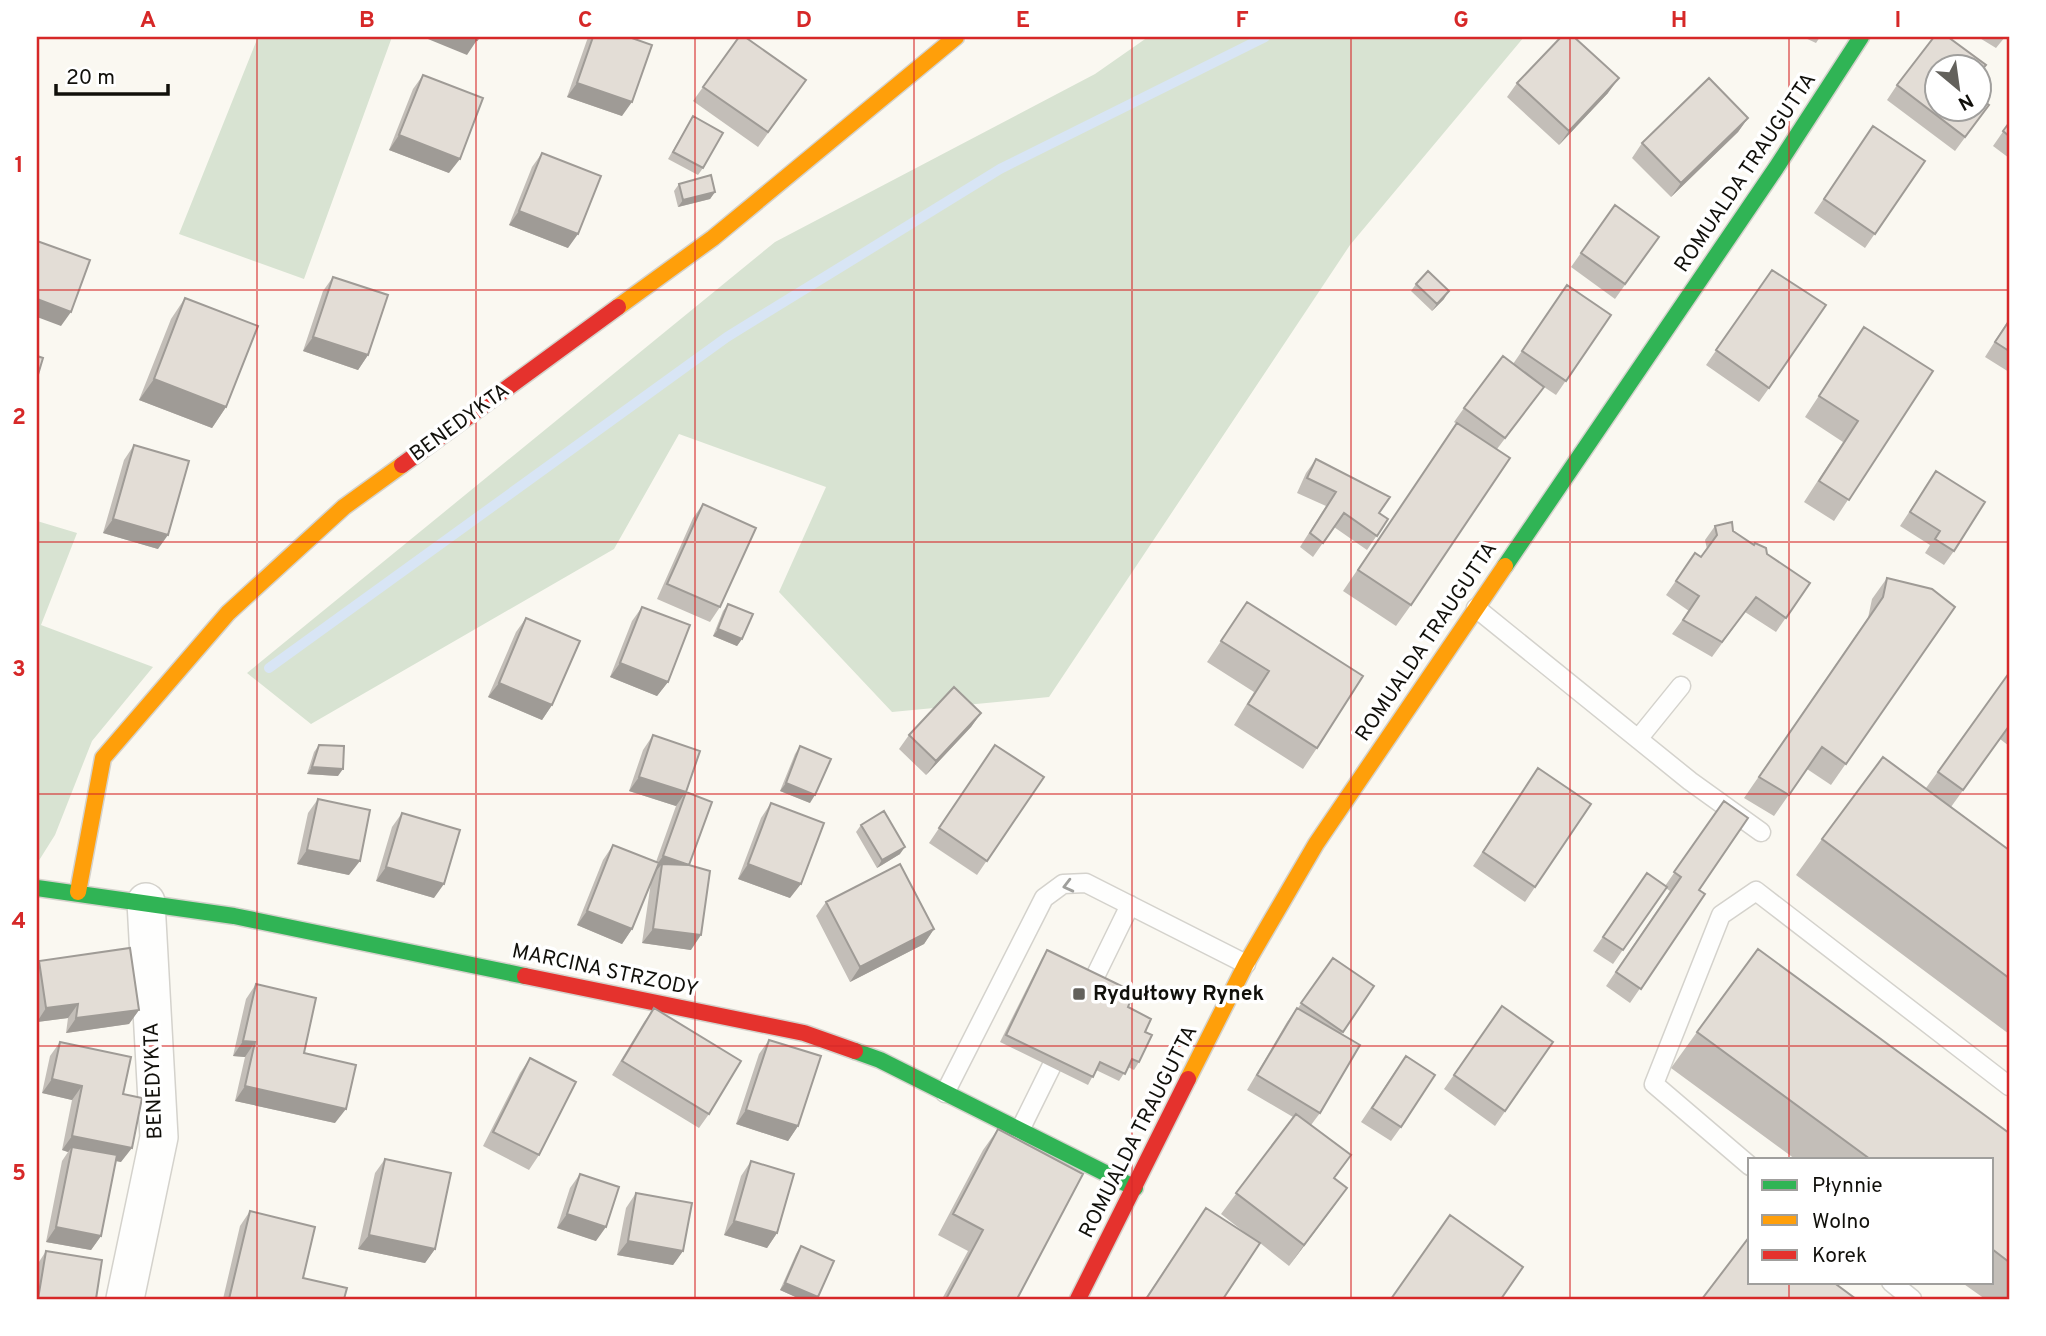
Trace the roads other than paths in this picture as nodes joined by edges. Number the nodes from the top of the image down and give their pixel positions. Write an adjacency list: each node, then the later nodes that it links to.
1 (956, 37): 8 (street, BENEDYKTA)
2 (1861, 37): 3 (street, ROMUALDA TRAUGUTTA)
3 (1476, 608): 5 (lane); 11 (street, ROMUALDA TRAUGUTTA)
4 (1681, 686): 5 (lane)
5 (1638, 739): 6 (lane)
6 (1760, 832)
7 (37, 888): 8 (street, MARCINA STRZODY)
8 (78, 892): 9 (street, MARCINA STRZODY)
9 (146, 902): 13 (street, MARCINA STRZODY); 18 (street, BENEDYKTA)
10 (1130, 905): 11 (lane); 13 (lane, one-way to 13); 14 (lane)
11 (1246, 964): 16 (street, ROMUALDA TRAUGUTTA)
12 (2009, 1086): 15 (lane)
13 (945, 1093): 14 (street, MARCINA STRZODY)
14 (1020, 1130): 16 (street, MARCINA STRZODY)
15 (1748, 1164)
16 (1135, 1188): 19 (street, ROMUALDA TRAUGUTTA)
17 (1893, 1284): 20 (lane)
18 (125, 1299)
19 (1078, 1299)
20 (1912, 1299)

